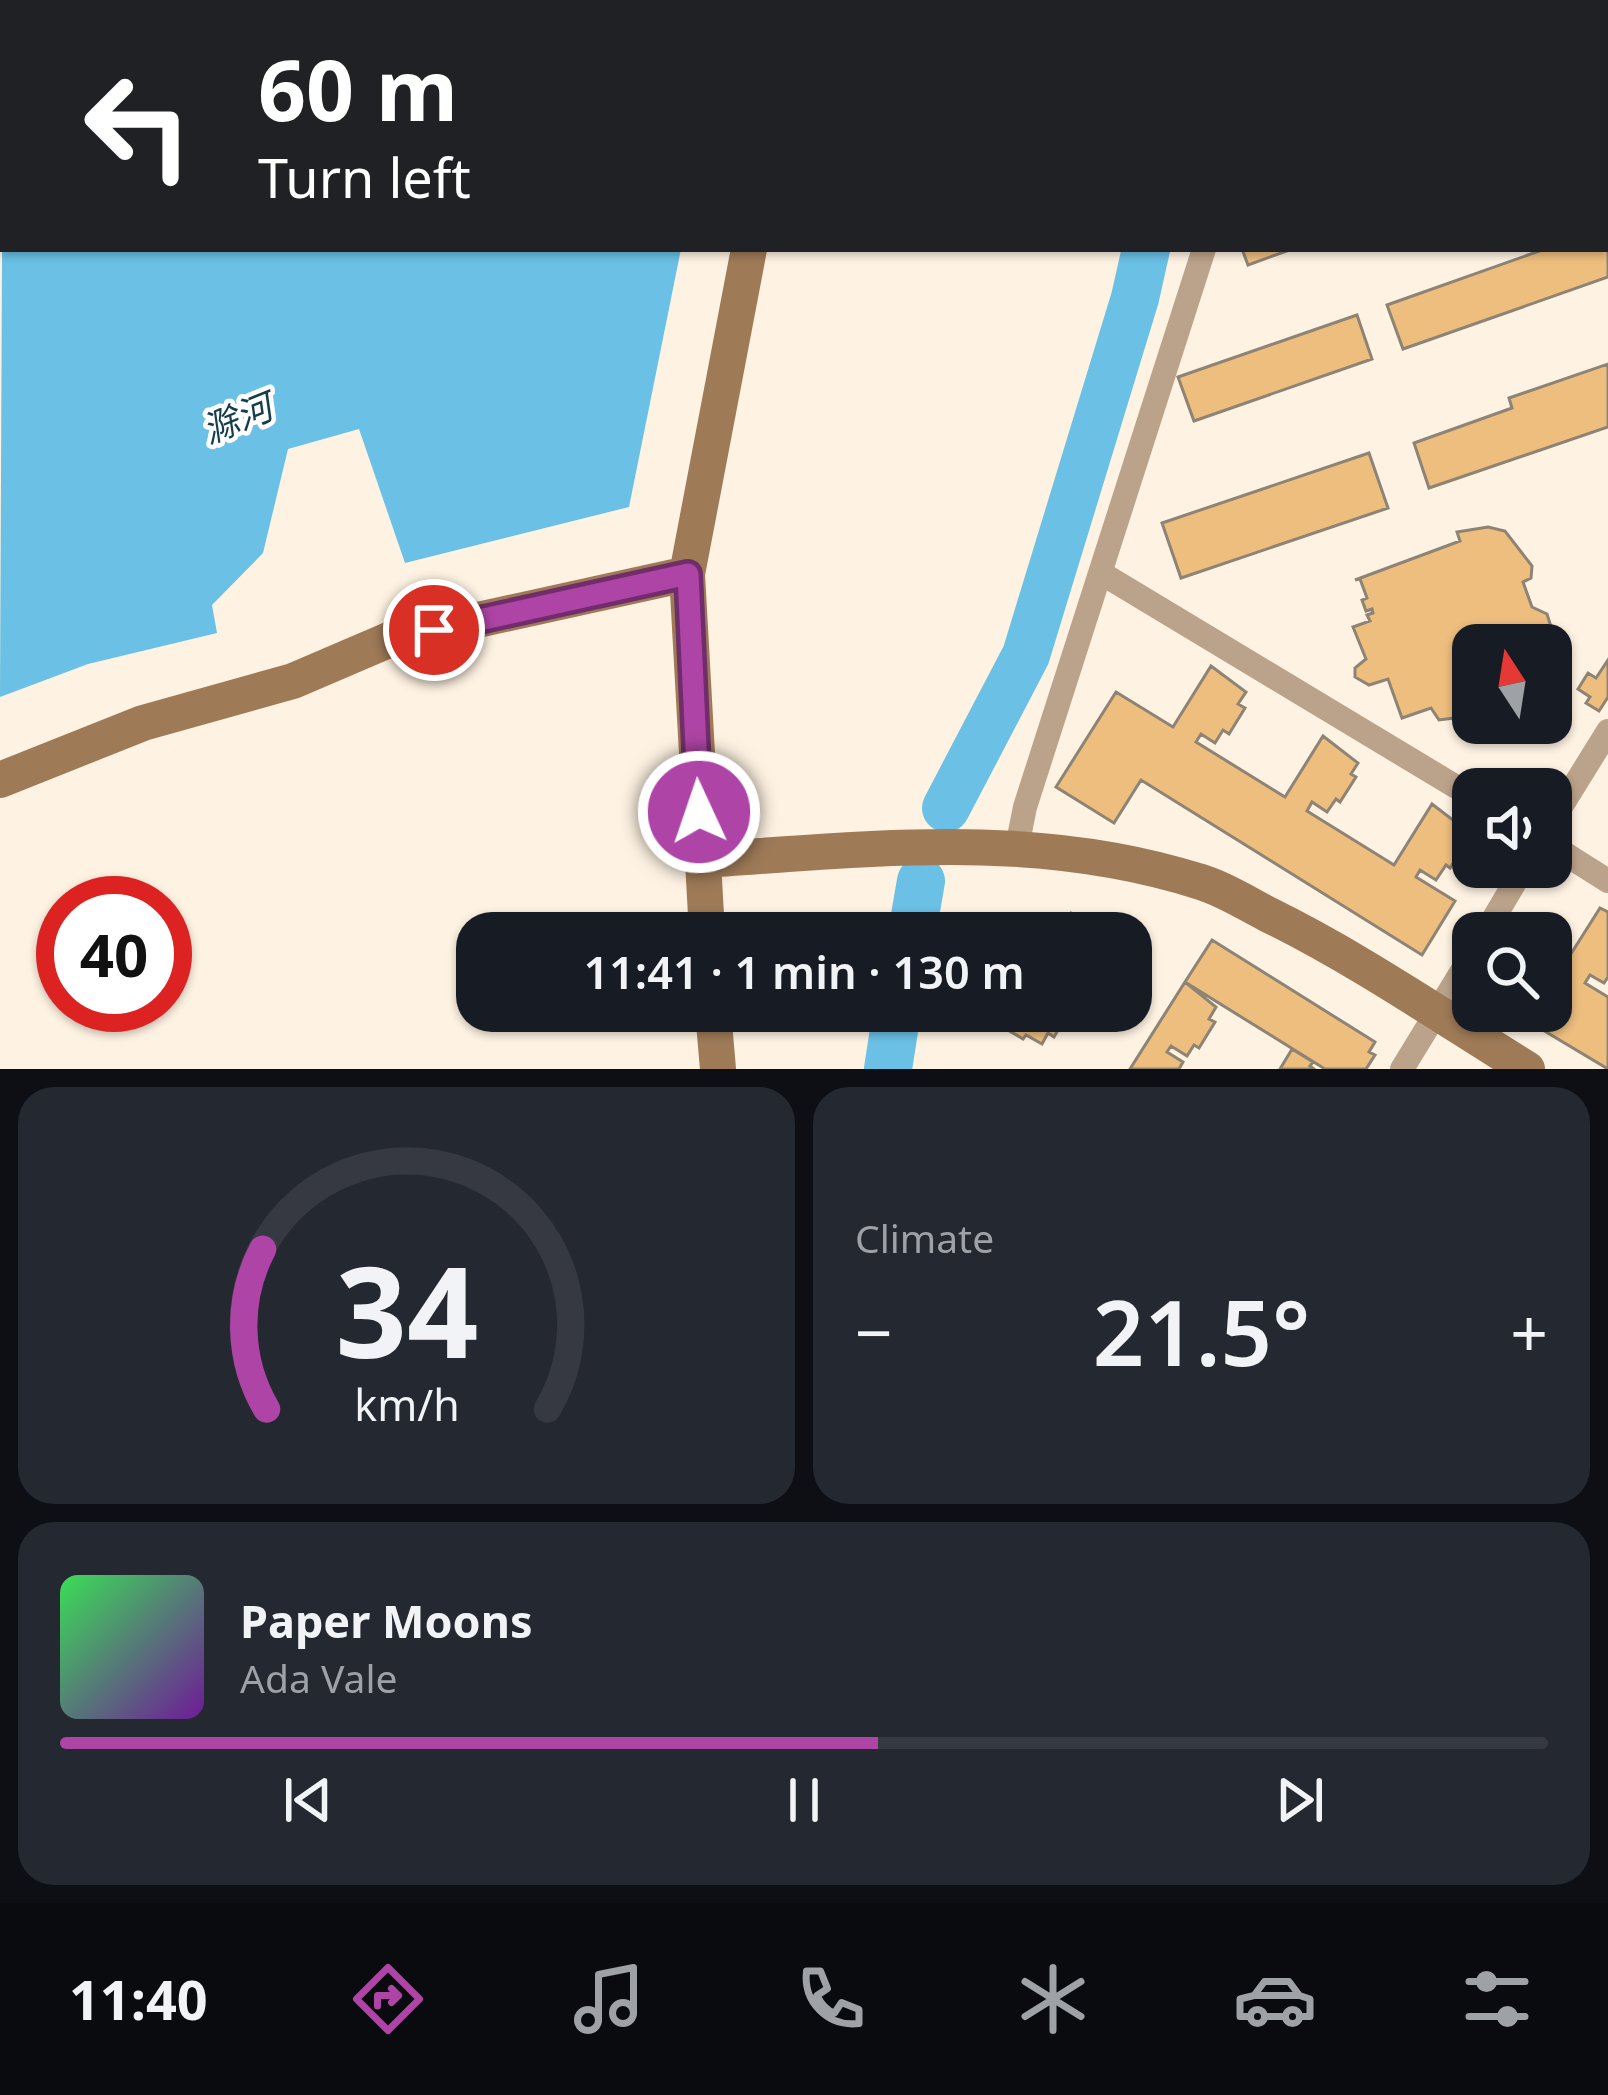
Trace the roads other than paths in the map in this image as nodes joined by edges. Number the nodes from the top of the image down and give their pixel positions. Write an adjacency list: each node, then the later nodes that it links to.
1 (748, 252): 4 (street)
2 (1203, 252): 3 (street)
3 (1101, 573): 7 (street); 9 (street)
4 (688, 574): 6 (street); 11 (street)
5 (1608, 731): 8 (street)
6 (0, 780)
7 (1452, 784)
8 (1572, 789)
9 (1017, 847): 11 (street); 15 (street)
10 (1572, 858): 12 (street)
11 (702, 860): 13 (street)
12 (1608, 881)
13 (706, 912)
14 (1452, 989): 15 (street)
15 (1437, 1014): 18 (street); 19 (street)
16 (715, 1032): 17 (street)
17 (718, 1069)
18 (1402, 1069)
19 (1527, 1069)

